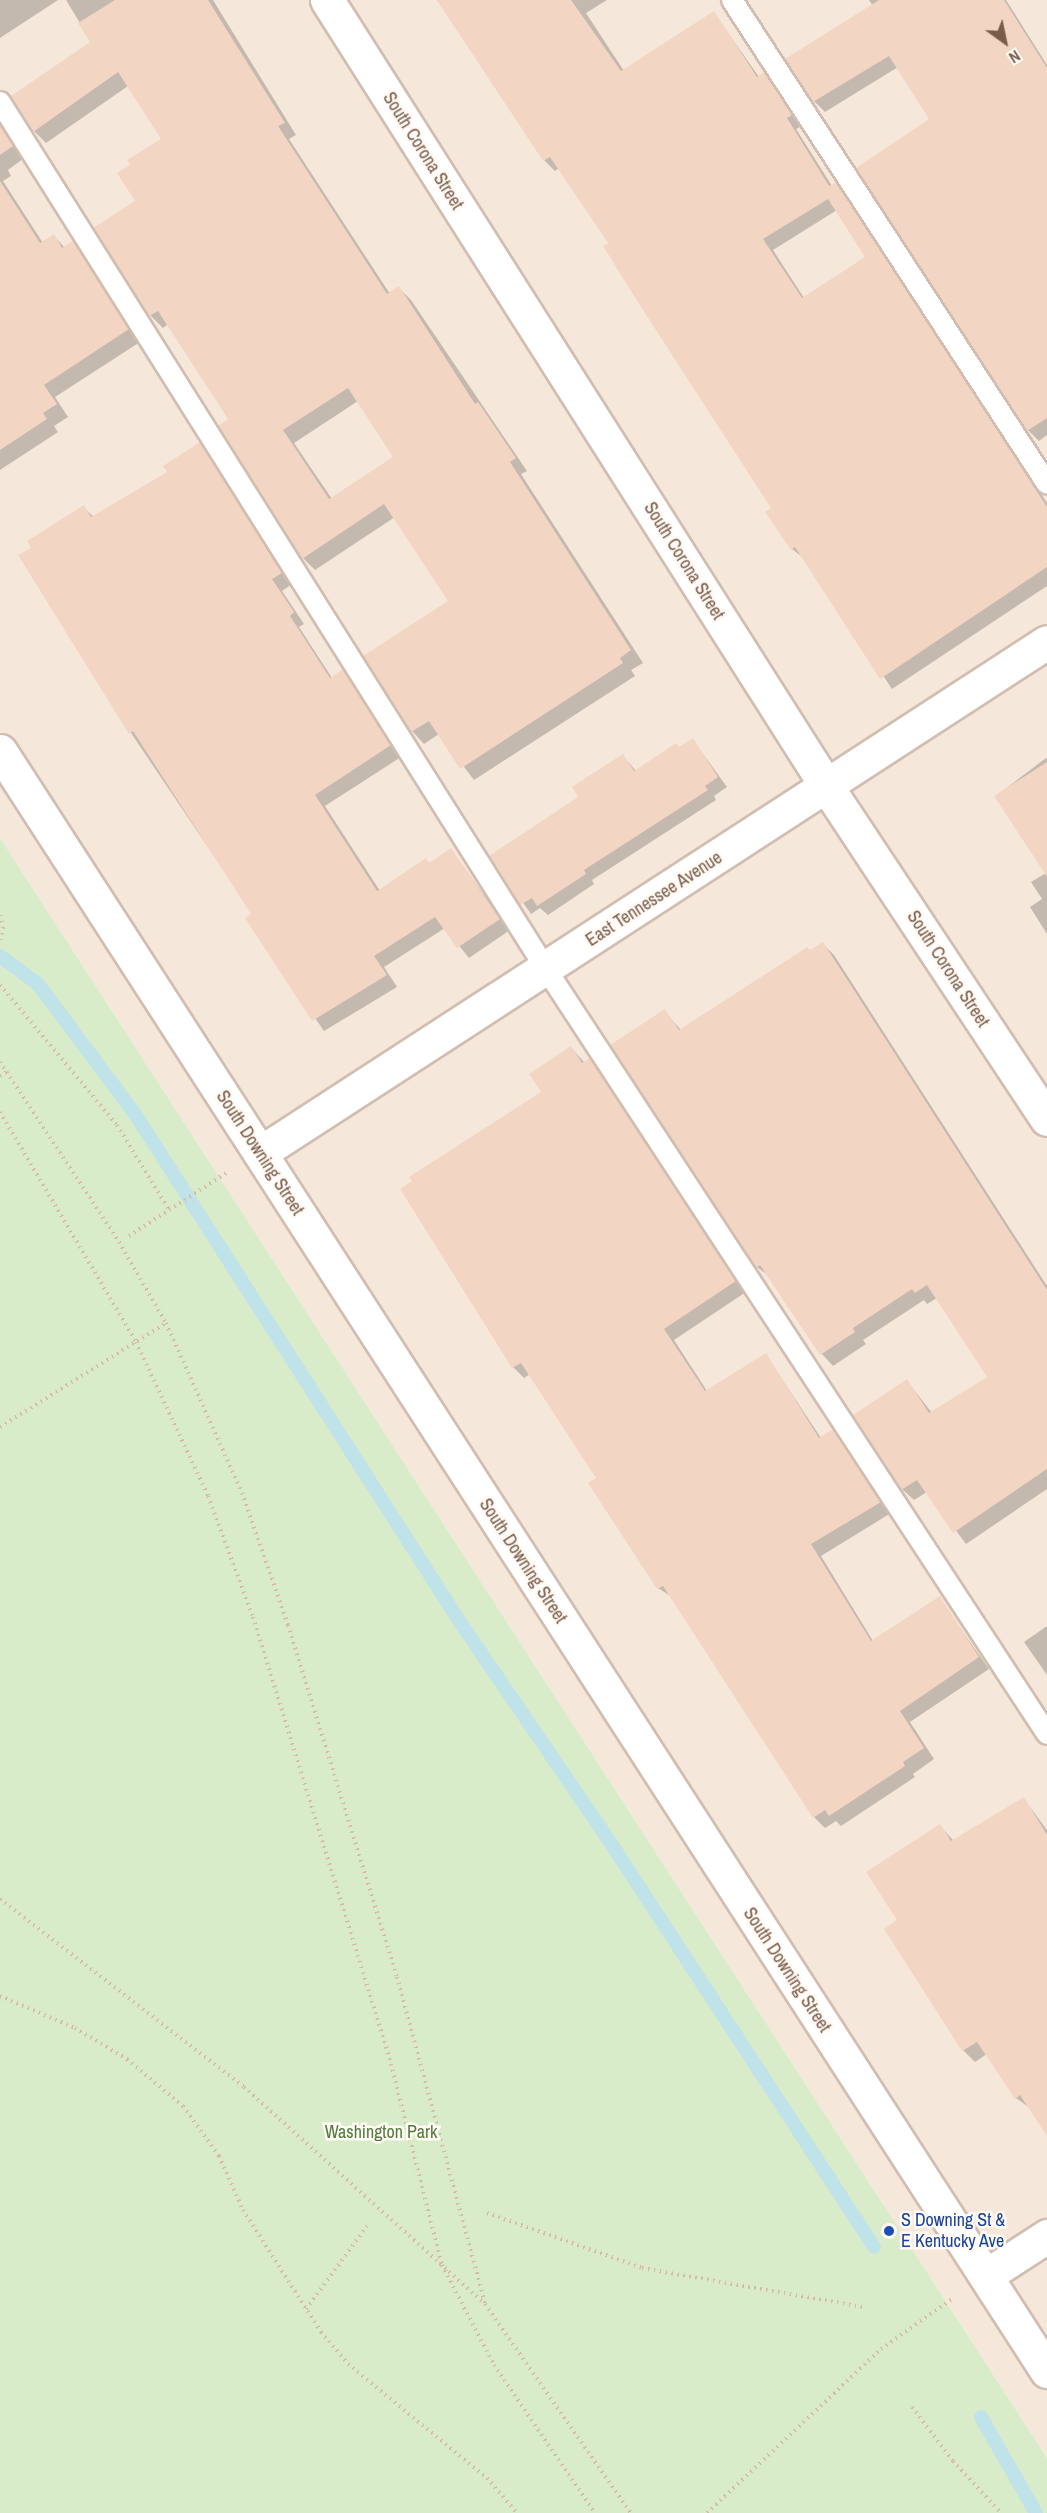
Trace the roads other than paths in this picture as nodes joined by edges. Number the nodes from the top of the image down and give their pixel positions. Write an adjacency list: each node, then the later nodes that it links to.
1 (327, 0): 7 (street, South Corona Street)
2 (732, 0): 4 (lane)
3 (0, 102): 8 (lane)
4 (1047, 484)
5 (1047, 642): 7 (street, East Tennessee Avenue)
6 (0, 751): 10 (street, South Downing Street)
7 (827, 787): 8 (street, East Tennessee Avenue); 9 (street, South Corona Street)
8 (546, 969): 10 (street, East Tennessee Avenue); 11 (lane)
9 (1047, 1119)
10 (260, 1153): 13 (street, South Downing Street)
11 (1047, 1734)
12 (1047, 2236): 13 (street)
13 (987, 2275): 14 (street, South Downing Street)
14 (1047, 2370)

